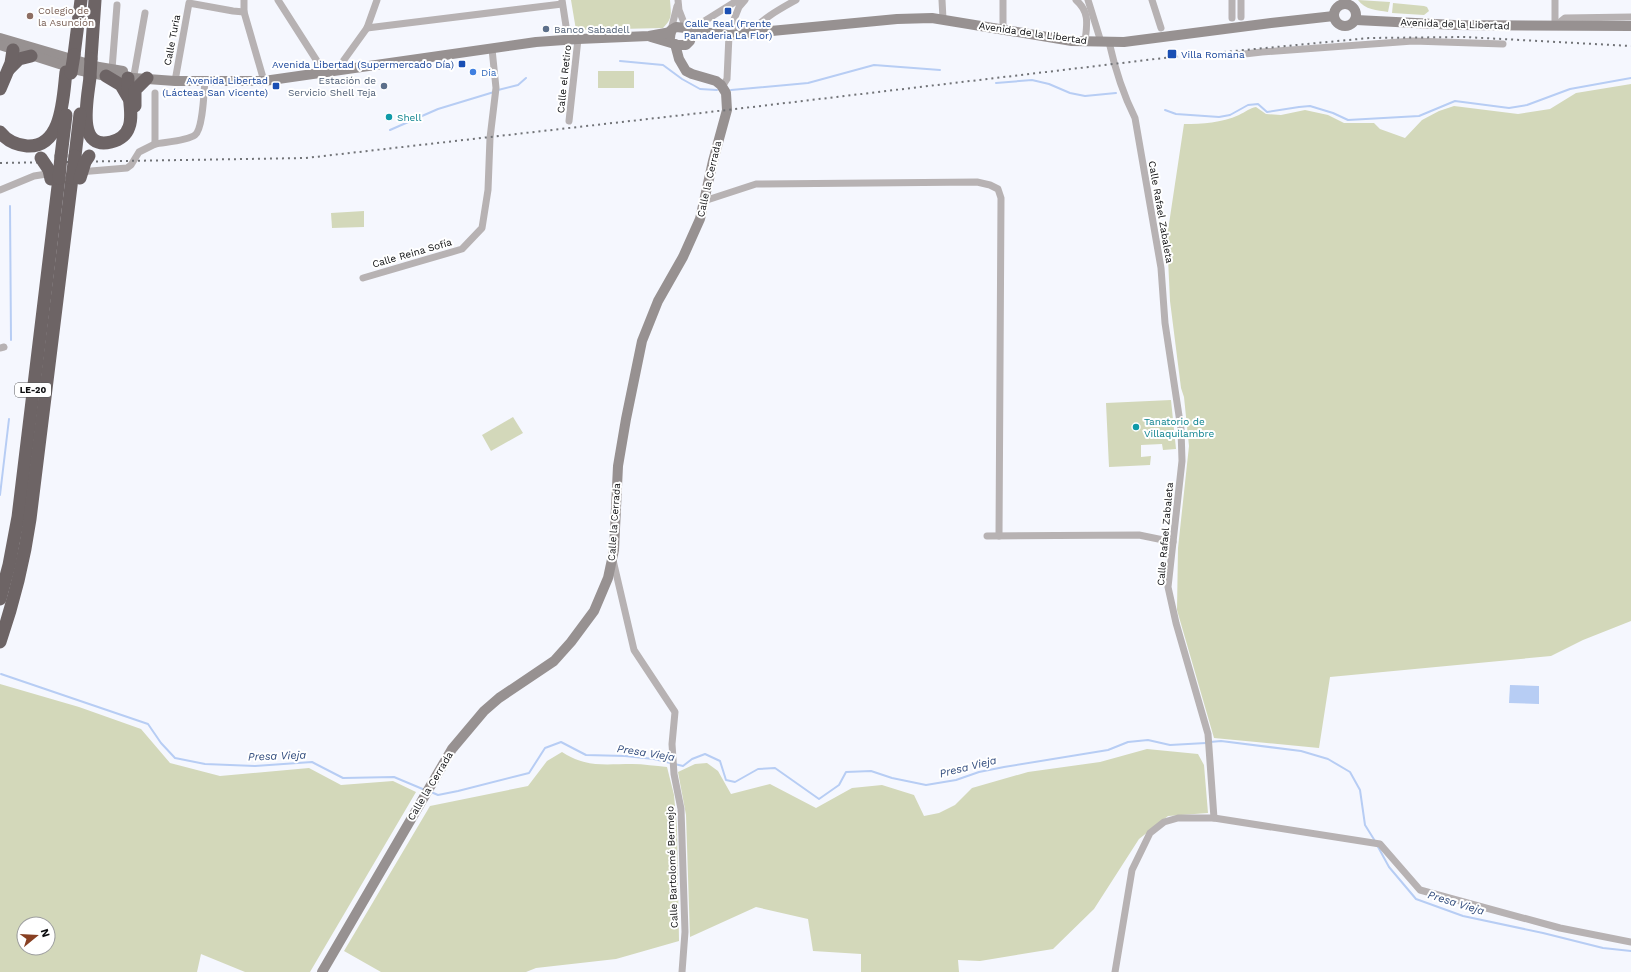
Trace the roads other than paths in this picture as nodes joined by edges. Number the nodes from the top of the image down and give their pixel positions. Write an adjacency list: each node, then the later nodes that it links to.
1 (79, 0): 49 (highway)
2 (95, 0): 49 (highway)
3 (244, 0): 21 (street)
4 (278, 0): 55 (street)
5 (377, 0): 32 (street)
6 (738, 0): 37 (street)
7 (745, 0): 34 (street)
8 (796, 0): 34 (street)
9 (942, 0): 28 (street)
10 (1003, 0): 35 (street)
11 (1088, 0): 23 (street, Calle Rafael Zabaleta)
12 (1152, 0): 33 (street)
13 (1232, 0): 27 (street)
14 (1241, 0): 24 (street)
15 (1555, 0): 30 (street)
16 (560, 2): 32 (street); 40 (street)
17 (678, 2): 36 (street); 37 (street)
18 (1078, 2): 23 (street); 42 (street)
19 (1346, 2): 25 (main road); 29 (main road)
20 (117, 5): 56 (street)
21 (244, 12): 59 (street, Calle Turia); 60 (street)
22 (145, 13): 56 (street)
23 (1092, 13): 43 (street, Calle Rafael Zabaleta)
24 (1241, 16)
25 (1334, 16): 29 (main road); 43 (main road, Avenida de la Libertad)
26 (1631, 17): 30 (street, Avenida de la Libertad)
27 (1232, 18)
28 (943, 19): 34 (main road, Avenida de la Libertad); 35 (main road, Avenida de la Libertad)
29 (1356, 20): 30 (main road, Avenida de la Libertad)
30 (1555, 26): 31 (main road, Avenida de la Libertad)
31 (1631, 26)
32 (367, 28): 53 (street)
33 (1161, 28)
34 (749, 30): 38 (main road, Avenida de la Libertad)
35 (1003, 30): 42 (main road, Avenida de la Libertad)
36 (671, 31): 37 (main road); 39 (main road); 44 (main road)
37 (688, 35): 38 (main road, Avenida de la Libertad); 44 (main road); 51 (main road)
38 (726, 35): 61 (street, Calle la Cerrada)
39 (648, 36): 41 (main road); 44 (main road)
40 (568, 39): 41 (main road); 47 (main road)
41 (578, 39): 65 (street, Calle el Retiro)
42 (1086, 41): 43 (main road, Avenida de la Libertad)
43 (1105, 42): 76 (street, Calle Rafael Zabaleta)
44 (674, 43): 51 (main road)
45 (1503, 44): 50 (street)
46 (6, 45): 48 (main road); 49 (main road); 52 (highway)
47 (492, 49): 53 (main road); 73 (street, Calle Reina Sofía)
48 (31, 56): 52 (highway); 56 (main road)
49 (76, 56): 54 (highway, bridge); 56 (main road); 57 (highway, bridge)
50 (1227, 56)
51 (682, 67): 61 (main road)
52 (4, 69): 62 (highway)
53 (336, 71): 55 (main road)
54 (69, 72): 66 (highway); 69 (highway, bridge)
55 (324, 72): 60 (main road)
56 (127, 75): 59 (main road); 64 (highway); 64 (highway); 64 (highway)
57 (87, 77): 64 (highway); 70 (highway, LE-20, bridge)
58 (205, 80): 59 (main road); 60 (main road); 68 (street)
59 (175, 81)
60 (264, 81)
61 (722, 87): 72 (main road, Calle la Cerrada)
62 (0, 89)
63 (155, 93): 68 (street)
64 (132, 100): 70 (highway, bridge)
65 (570, 121)
66 (0, 132)
67 (0, 140): 69 (highway, bridge)
68 (155, 144): 69 (street)
69 (50, 177): 71 (street); 78 (highway, LE-20)
70 (76, 178): 79 (highway, LE-20)
71 (0, 190)
72 (704, 201): 75 (street); 77 (main road, Calle la Cerrada)
73 (363, 278)
74 (987, 536): 75 (street)
75 (1000, 536): 76 (street)
76 (1173, 542): 80 (street, Calle Rafael Zabaleta)
77 (613, 560): 82 (main road, Calle la Cerrada); 83 (street, Calle Bartolomé Bermejo)
78 (0, 599)
79 (0, 642)
80 (1214, 818): 81 (street); 84 (street)
81 (1631, 942)
82 (322, 972)
83 (682, 972)
84 (1115, 972)

